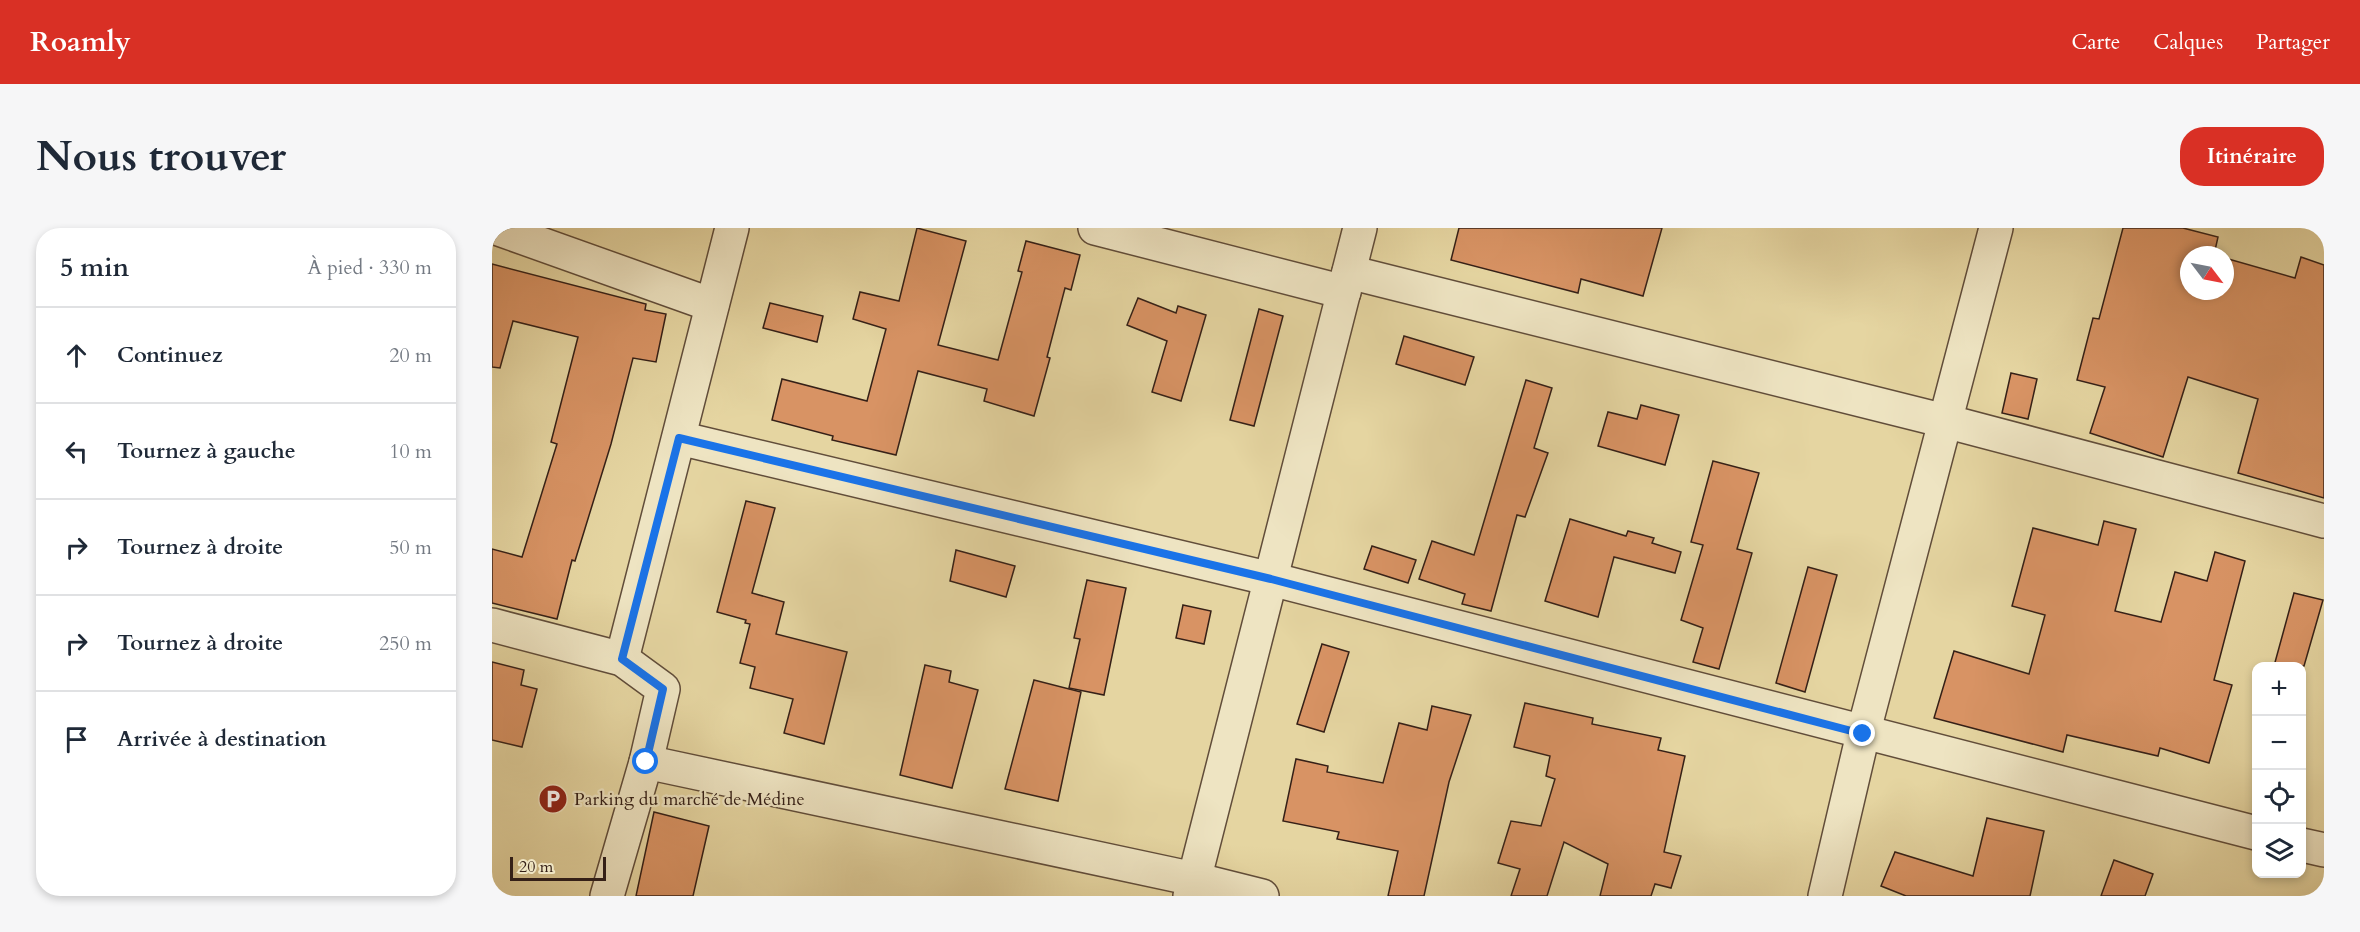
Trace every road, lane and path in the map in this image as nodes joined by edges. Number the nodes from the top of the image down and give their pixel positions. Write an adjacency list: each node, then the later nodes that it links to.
1 (496, 228): 7 (street)
2 (732, 228): 7 (street)
3 (1095, 228): 6 (street)
4 (1360, 228): 6 (street)
5 (1996, 228): 8 (street)
6 (1347, 282): 8 (street); 11 (street)
7 (712, 305): 9 (street)
8 (1945, 421): 10 (street); 14 (street)
9 (679, 438): 11 (street); 13 (street)
10 (2324, 521)
11 (1271, 579): 14 (street); 19 (street)
12 (492, 625): 13 (street)
13 (622, 659): 15 (street)
14 (1863, 734): 16 (street); 22 (street)
15 (646, 762): 19 (street); 20 (street)
16 (2252, 832)
17 (2306, 846): 18 (street)
18 (2324, 850)
19 (1192, 887): 21 (street)
20 (607, 896)
21 (1262, 896)
22 (1825, 896)

